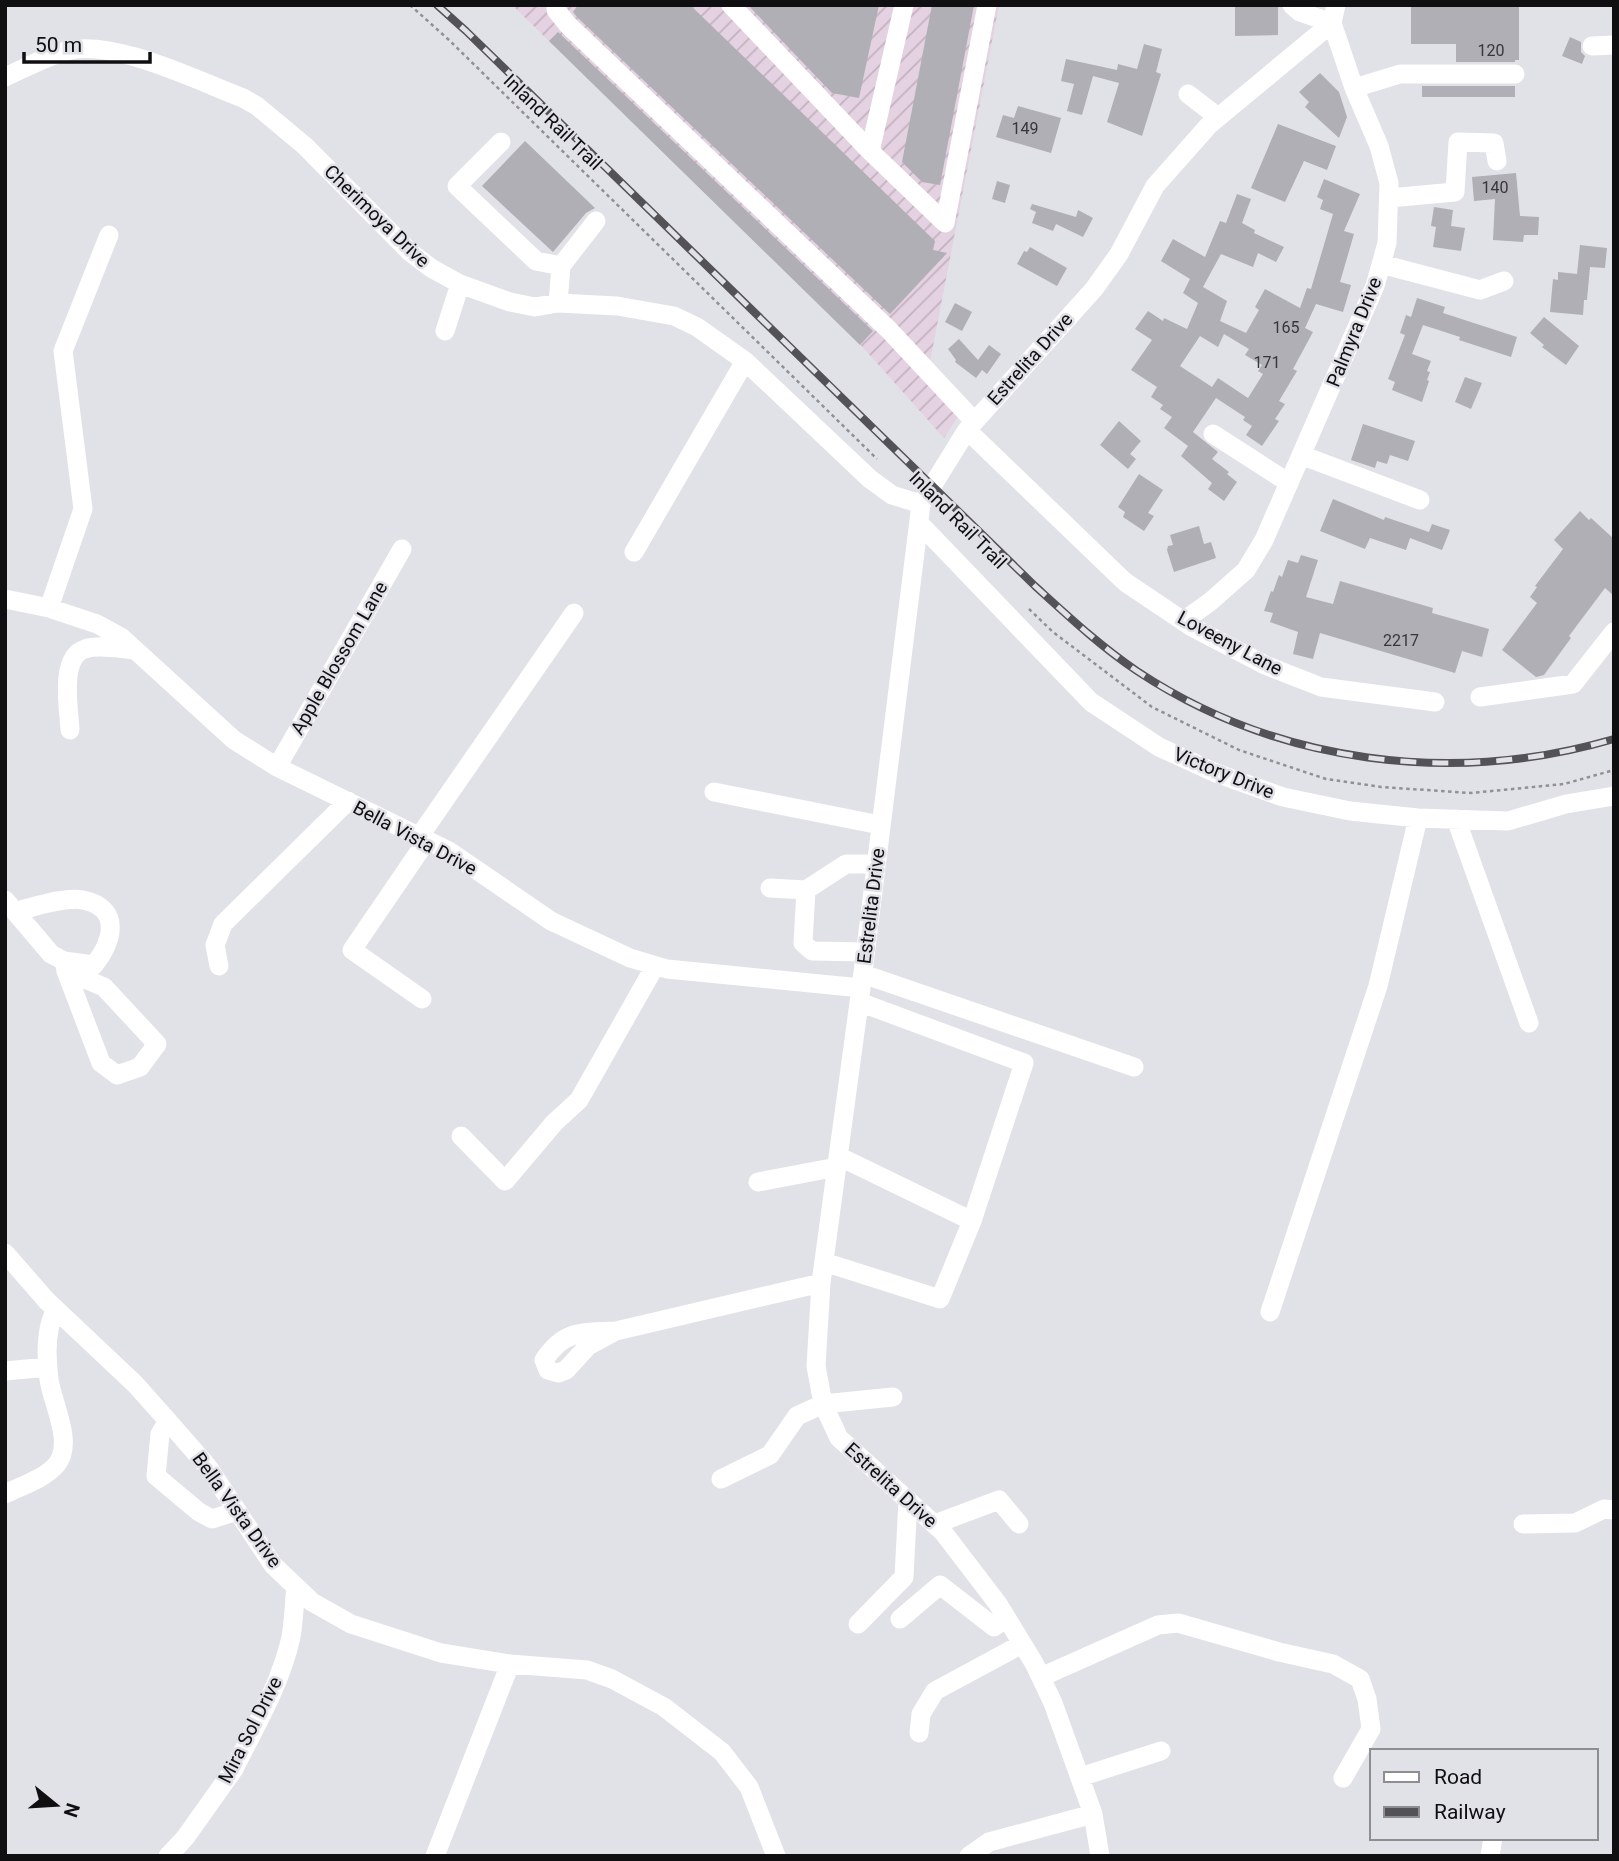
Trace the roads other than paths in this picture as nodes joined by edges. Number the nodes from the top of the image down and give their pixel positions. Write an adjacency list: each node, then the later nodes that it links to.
1 (556, 5): 27 (street, Loveeny Lane)
2 (731, 5): 15 (street)
3 (904, 5): 15 (street)
4 (987, 5): 15 (street)
5 (1292, 5): 6 (street)
6 (1334, 14): 11 (street, Palmyra Drive); 13 (street, Estrelita Drive)
7 (1614, 45): 8 (street)
8 (1591, 46)
9 (1515, 74): 11 (street)
10 (5, 77): 23 (street, Cherimoya Drive)
11 (1354, 89): 17 (street, Palmyra Drive)
12 (1188, 94): 13 (street)
13 (1218, 117): 27 (street, Estrelita Drive)
14 (501, 142): 21 (street)
15 (870, 151)
16 (1497, 161): 17 (street)
17 (1389, 198): 20 (street, Palmyra Drive)
18 (596, 221): 21 (street)
19 (110, 235): 37 (street)
20 (1381, 264): 22 (street); 29 (street, Palmyra Drive)
21 (561, 265): 24 (street)
22 (1504, 281)
23 (460, 284): 24 (street, Cherimoya Drive); 25 (street)
24 (558, 303): 26 (street, Cherimoya Drive)
25 (445, 331)
26 (745, 360): 32 (street, Cherimoya Drive); 35 (street)
27 (970, 426): 32 (street, Estrelita Drive); 39 (street, Loveeny Lane)
28 (1213, 434): 30 (street)
29 (1301, 455): 30 (street, Palmyra Drive); 31 (street)
30 (1289, 483): 39 (street, Palmyra Drive)
31 (1420, 500)
32 (921, 504): 33 (street, Estrelita Drive)
33 (920, 524): 49 (street, Victory Drive); 51 (street, Estrelita Drive)
34 (402, 549): 45 (street, Apple Blossom Lane)
35 (634, 552)
36 (5, 599): 37 (street, Bella Vista Drive)
37 (48, 608): 41 (street, Bella Vista Drive)
38 (574, 613): 52 (street)
39 (1184, 621): 43 (street, Loveeny Lane)
40 (1614, 632): 42 (street)
41 (135, 650): 44 (street); 45 (street, Bella Vista Drive)
42 (1480, 697)
43 (1435, 702)
44 (70, 730)
45 (276, 767): 48 (street, Bella Vista Drive)
46 (714, 792): 51 (street)
47 (1614, 796): 50 (street, Victory Drive)
48 (348, 802): 52 (street, Bella Vista Drive); 59 (street)
49 (1418, 818): 50 (street, Victory Drive); 73 (street)
50 (1456, 819): 63 (street)
51 (880, 825): 53 (street, Estrelita Drive)
52 (423, 838): 60 (street, Bella Vista Drive); 62 (street)
53 (876, 864): 55 (street); 57 (street, Estrelita Drive)
54 (770, 888): 55 (street)
55 (806, 890): 57 (street)
56 (11, 906): 58 (street); 58 (street)
57 (866, 952): 61 (street, Estrelita Drive)
58 (65, 966): 58 (street)
59 (219, 966)
60 (655, 966): 61 (street, Bella Vista Drive); 65 (street)
61 (861, 988): 64 (street); 66 (street, Estrelita Drive); 68 (street)
62 (422, 999)
63 (1529, 1023)
64 (1134, 1067)
65 (461, 1136)
66 (838, 1162): 67 (street); 68 (street); 70 (street, Estrelita Drive)
67 (758, 1182)
68 (972, 1221): 70 (street)
69 (5, 1253): 72 (street, Bella Vista Drive)
70 (824, 1262): 71 (street, Estrelita Drive)
71 (821, 1283): 74 (street); 78 (street, Estrelita Drive)
72 (56, 1309): 75 (street); 79 (street, Bella Vista Drive)
73 (1270, 1312)
74 (615, 1331)
75 (48, 1367): 76 (street); 81 (street)
76 (5, 1371)
77 (893, 1397): 78 (street)
78 (823, 1404): 80 (street); 82 (street, Estrelita Drive)
79 (168, 1421): 84 (street, Bella Vista Drive); 84 (street)
80 (721, 1479)
81 (5, 1494)
82 (908, 1500): 85 (street, Estrelita Drive); 91 (street)
83 (1614, 1510): 87 (street)
84 (237, 1511): 88 (street, Bella Vista Drive)
85 (935, 1524): 86 (street); 89 (street, Estrelita Drive)
86 (1019, 1524)
87 (1523, 1524)
88 (296, 1587): 93 (street, Bella Vista Drive); 100 (street, Mira Sol Drive)
89 (1006, 1618): 90 (street); 92 (street, Estrelita Drive)
90 (900, 1619)
91 (858, 1624)
92 (1022, 1644): 94 (street, Estrelita Drive); 95 (street)
93 (510, 1664): 101 (street); 102 (street, Bella Vista Drive)
94 (1041, 1677): 97 (street, Estrelita Drive); 98 (street)
95 (919, 1733)
96 (1161, 1751): 97 (street)
97 (1080, 1777): 99 (street, Estrelita Drive)
98 (1343, 1778)
99 (1093, 1814): 103 (street); 104 (street, Estrelita Drive)
100 (168, 1856)
101 (435, 1856)
102 (776, 1856)
103 (970, 1856)
104 (1100, 1856)

